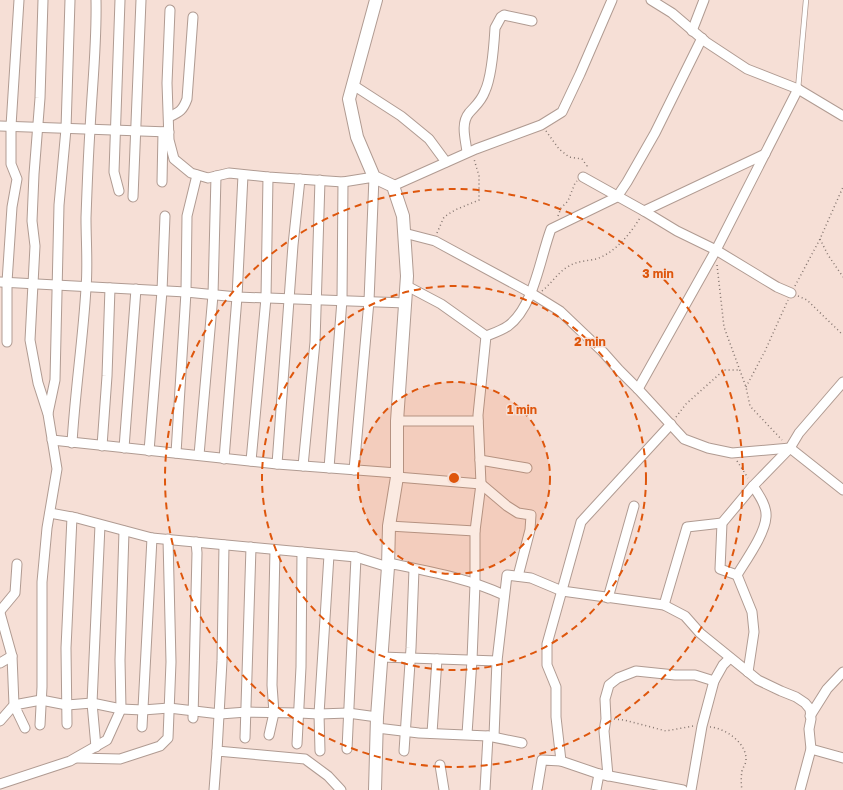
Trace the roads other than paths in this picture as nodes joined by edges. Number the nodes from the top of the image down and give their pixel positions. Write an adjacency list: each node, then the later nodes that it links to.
1 (19, 0): 22 (street)
2 (43, 0): 23 (street)
3 (70, 0): 24 (street)
4 (96, 0): 25 (street)
5 (120, 0): 26 (street)
6 (141, 0): 27 (street)
7 (376, 0): 17 (street)
8 (612, 0): 29 (street)
9 (651, 0): 15 (street)
10 (704, 0): 15 (street)
11 (806, 0): 18 (lane)
12 (170, 10): 20 (street)
13 (193, 17): 20 (street)
14 (532, 21): 29 (street)
15 (692, 31): 16 (street)
16 (702, 38): 18 (street); 45 (street)
17 (353, 85): 31 (street); 36 (street)
18 (798, 89): 19 (street); 30 (street)
19 (843, 116)
20 (169, 117): 28 (street)
21 (0, 126): 22 (street)
22 (11, 126): 23 (street); 50 (street)
23 (38, 128): 24 (street); 51 (street)
24 (66, 129): 25 (street); 52 (street)
25 (90, 130): 26 (street); 54 (street)
26 (116, 131): 27 (street); 43 (street)
27 (135, 131): 28 (street); 44 (street)
28 (166, 132): 32 (street); 40 (street)
29 (469, 151): 31 (street)
30 (765, 154): 46 (street); 49 (street)
31 (446, 162): 42 (street)
32 (198, 175): 34 (street); 58 (street)
33 (243, 175): 34 (street); 35 (street); 62 (street)
34 (216, 176): 61 (street)
35 (268, 177): 38 (street); 63 (street)
36 (374, 177): 41 (street); 42 (street); 67 (street)
37 (583, 177): 45 (street)
38 (300, 179): 39 (street); 64 (street)
39 (320, 180): 41 (street); 65 (street)
40 (162, 182)
41 (343, 182): 66 (street)
42 (394, 186): 48 (street)
43 (119, 190)
44 (133, 197)
45 (617, 197): 46 (street); 59 (street)
46 (644, 211): 49 (street)
47 (165, 216): 57 (street)
48 (404, 233): 53 (street); 59 (street)
49 (716, 250): 60 (street); 72 (street)
50 (4, 282): 51 (street); 70 (street)
51 (33, 284): 52 (street); 73 (street)
52 (57, 285): 54 (street); 73 (street)
53 (407, 286): 68 (street); 69 (street)
54 (86, 287): 55 (street); 78 (street)
55 (110, 288): 56 (street); 79 (street)
56 (136, 290): 57 (street); 80 (street)
57 (162, 291): 58 (street); 82 (street)
58 (186, 292): 61 (street); 83 (street)
59 (530, 293): 69 (street); 72 (street)
60 (791, 293)
61 (213, 295): 62 (street); 84 (street)
62 (237, 297): 63 (street); 85 (street)
63 (266, 298): 64 (street); 87 (street)
64 (290, 298): 65 (street); 88 (street)
65 (318, 299): 66 (street); 89 (street)
66 (342, 300): 67 (street); 90 (street)
67 (369, 301): 68 (street); 92 (street)
68 (406, 303): 74 (street)
69 (486, 336): 75 (street)
70 (7, 342)
71 (843, 382): 81 (street)
72 (638, 389): 76 (street)
73 (48, 414): 77 (street)
74 (397, 420): 75 (street); 93 (street)
75 (478, 422): 86 (street)
76 (671, 424): 81 (street); 120 (street)
77 (52, 440): 78 (street); 98 (street)
78 (72, 443): 79 (street)
79 (102, 446): 80 (street)
80 (124, 448): 82 (street)
81 (790, 448): 95 (street); 96 (street)
82 (149, 450): 83 (street)
83 (176, 453): 84 (street)
84 (199, 455): 85 (street)
85 (224, 459): 87 (street)
86 (480, 460): 91 (street); 94 (street)
87 (251, 461): 88 (street)
88 (278, 464): 89 (street)
89 (304, 466): 90 (street)
90 (329, 468): 92 (street)
91 (527, 468)
92 (354, 470): 93 (street)
93 (397, 475): 94 (street); 102 (street)
94 (481, 484): 104 (street); 118 (street)
95 (753, 486): 100 (street); 117 (street)
96 (843, 490)
97 (634, 506): 122 (street)
98 (50, 513): 99 (street); 136 (street)
99 (72, 517): 101 (street); 139 (street)
100 (722, 523): 117 (street); 123 (street)
101 (100, 525): 103 (street); 137 (street)
102 (389, 526): 104 (street); 115 (street)
103 (124, 531): 105 (street); 141 (street)
104 (475, 531): 119 (street)
105 (152, 538): 106 (street); 142 (street)
106 (168, 539): 107 (street); 140 (street)
107 (196, 542): 108 (street); 149 (street)
108 (224, 545): 109 (street); 147 (street)
109 (252, 547): 110 (street); 143 (street)
110 (275, 550): 111 (street); 144 (street)
111 (302, 552): 112 (street); 145 (street)
112 (329, 555): 113 (street); 148 (street)
113 (356, 557): 115 (street); 146 (street)
114 (17, 564): 124 (street)
115 (388, 565): 116 (street); 126 (street)
116 (414, 568): 119 (street); 127 (street)
117 (737, 575): 133 (street)
118 (518, 576): 120 (street); 121 (street)
119 (475, 584): 121 (street); 130 (street)
120 (562, 591): 122 (street); 173 (street)
121 (504, 595): 131 (street)
122 (608, 598): 123 (street)
123 (664, 605): 128 (street)
124 (0, 612): 125 (street)
125 (12, 656): 132 (street); 138 (street)
126 (381, 657): 127 (street); 152 (street)
127 (411, 658): 129 (street); 157 (street)
128 (730, 658): 133 (street); 135 (street)
129 (438, 659): 130 (street); 158 (street)
130 (472, 660): 131 (street); 159 (street)
131 (497, 661): 161 (street)
132 (0, 663)
133 (748, 672): 150 (street)
134 (843, 672): 150 (street)
135 (714, 681): 175 (street); 185 (street)
136 (41, 700): 138 (street); 139 (street); 154 (street)
137 (92, 703): 139 (street); 141 (street); 165 (street)
138 (14, 705): 151 (street); 156 (street)
139 (67, 705): 153 (street)
140 (169, 708): 142 (street); 149 (street); 171 (street)
141 (121, 709): 142 (street); 165 (street)
142 (143, 710): 155 (street)
143 (247, 712): 144 (street); 147 (street); 162 (street)
144 (274, 713): 145 (street); 160 (street)
145 (299, 713): 148 (street); 164 (street)
146 (348, 713): 148 (street); 152 (street); 166 (street)
147 (220, 714): 149 (street); 168 (street)
148 (319, 714): 169 (street)
149 (194, 715)
150 (810, 716): 167 (street)
151 (0, 721)
152 (377, 723): 157 (street); 179 (street)
153 (67, 724)
154 (40, 725)
155 (142, 727)
156 (25, 728)
157 (406, 731): 158 (street); 170 (street)
158 (432, 733): 159 (street)
159 (467, 734): 161 (street)
160 (269, 735)
161 (491, 736): 163 (street); 181 (street)
162 (245, 738)
163 (522, 743)
164 (297, 744)
165 (96, 747): 171 (street)
166 (348, 749)
167 (811, 749): 172 (street); 186 (street)
168 (217, 751): 177 (street); 178 (street)
169 (320, 751)
170 (404, 751)
171 (76, 758): 176 (street)
172 (843, 758)
173 (561, 761): 175 (street); 182 (street)
174 (440, 765): 180 (street)
175 (604, 775): 183 (street); 184 (street)
176 (0, 784)
177 (214, 790)
178 (341, 790)
179 (375, 790)
180 (444, 790)
181 (485, 790)
182 (537, 790)
183 (596, 790)
184 (682, 790)
185 (691, 790)
186 (800, 790)

